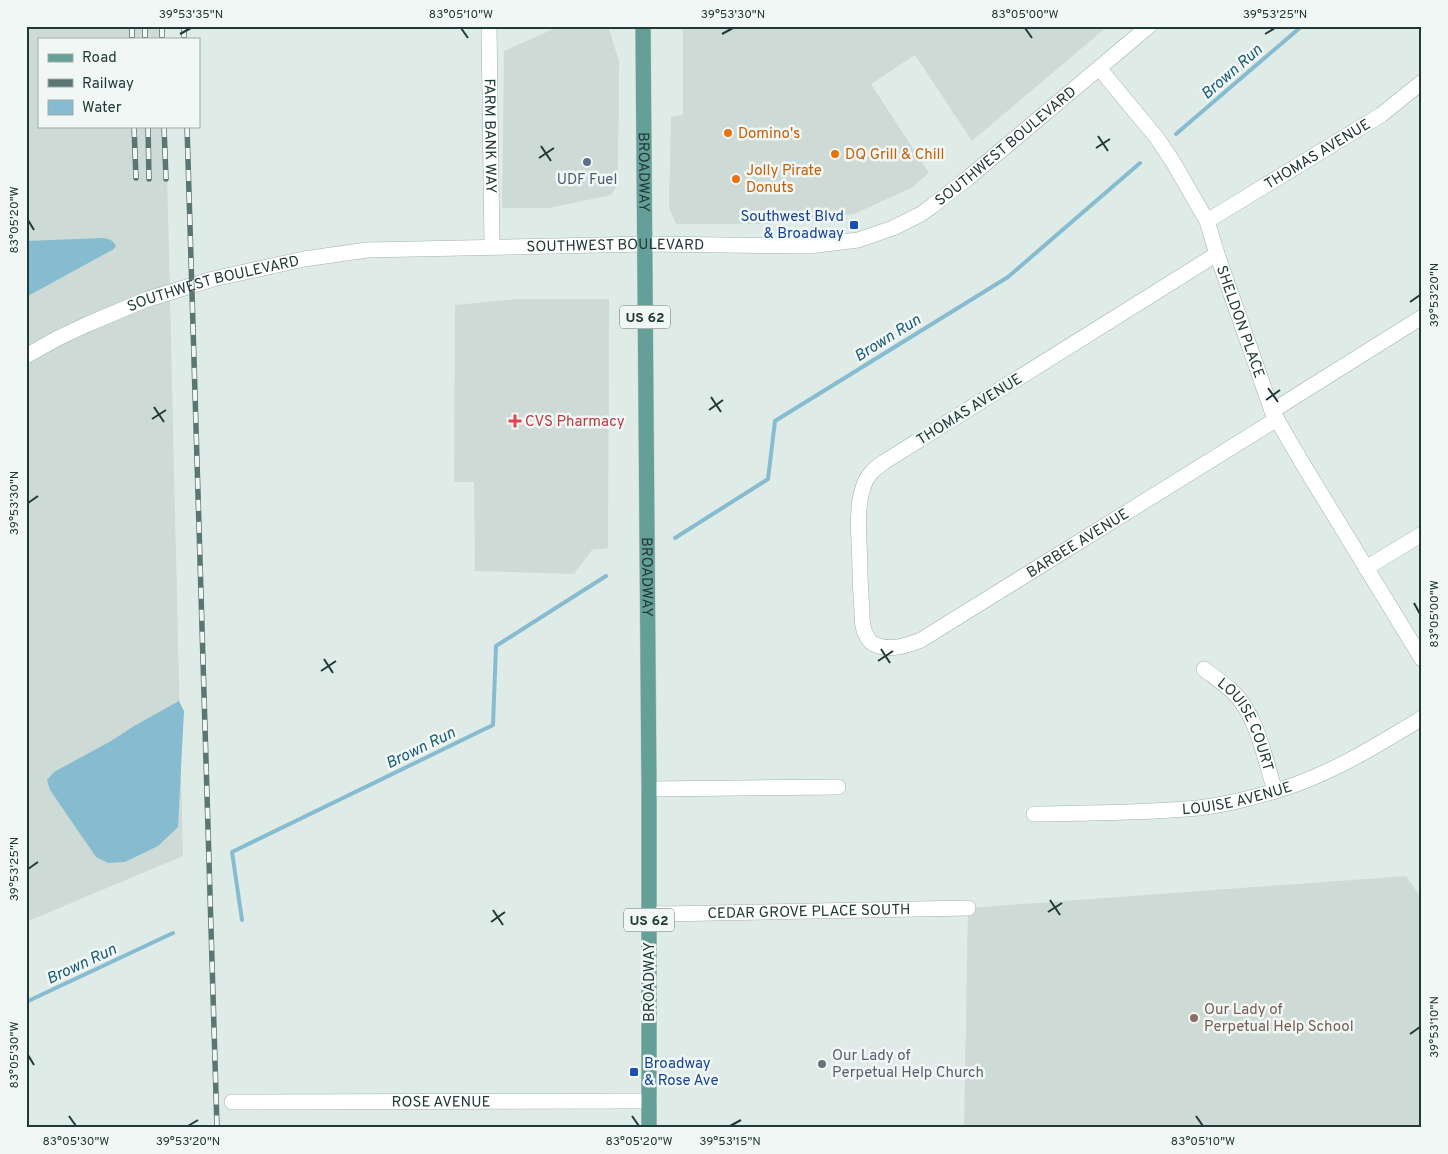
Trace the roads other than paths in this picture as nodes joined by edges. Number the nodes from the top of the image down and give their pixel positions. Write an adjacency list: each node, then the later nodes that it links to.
1 (489, 26): 8 (street, FARM BANK WAY)
2 (642, 26): 7 (main road, BROADWAY / US 62)
3 (1149, 26): 4 (street, SOUTHWEST BOULEVARD)
4 (1099, 68): 6 (street, SHELDON PLACE); 7 (street, SOUTHWEST BOULEVARD)
5 (1422, 82): 6 (street, THOMAS AVENUE)
6 (1207, 222): 9 (street, SHELDON PLACE)
7 (644, 244): 8 (street, SOUTHWEST BOULEVARD); 20 (main road, BROADWAY / US 62)
8 (492, 247): 11 (street, SOUTHWEST BOULEVARD)
9 (1217, 254): 12 (street, SHELDON PLACE); 15 (street, THOMAS AVENUE)
10 (1422, 318): 12 (street, BARBEE AVENUE)
11 (26, 356)
12 (1275, 415): 14 (street, SHELDON PLACE); 15 (street, BARBEE AVENUE)
13 (1422, 534): 14 (street)
14 (1366, 568): 16 (street, SHELDON PLACE)
15 (871, 642)
16 (1422, 659)
17 (1204, 669): 21 (street, LOUISE COURT)
18 (1422, 718): 21 (street, LOUISE AVENUE)
19 (838, 787): 20 (street)
20 (649, 789): 24 (main road, BROADWAY / US 62)
21 (1275, 791): 22 (street, LOUISE AVENUE)
22 (1034, 814)
23 (968, 908): 24 (street, CEDAR GROVE PLACE SOUTH)
24 (649, 914): 25 (main road, BROADWAY / US 62)
25 (649, 1101): 26 (street, ROSE AVENUE); 27 (main road, BROADWAY / US 62)
26 (232, 1102)
27 (649, 1128)

